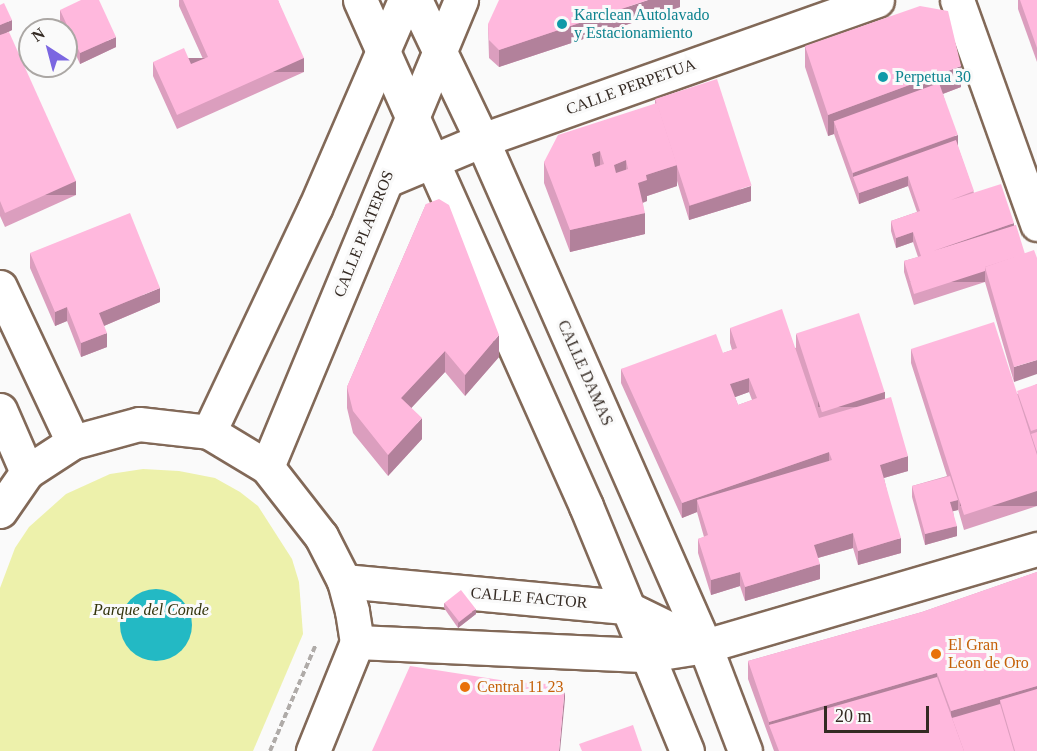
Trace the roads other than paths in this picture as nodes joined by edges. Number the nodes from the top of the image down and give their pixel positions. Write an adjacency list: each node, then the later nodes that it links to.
1 (360, 0): 7 (street)
2 (405, 0): 7 (street)
3 (415, 0): 8 (street, CALLE DAMAS)
4 (461, 0): 8 (street, CALLE PLATEROS)
5 (877, 0): 10 (street, CALLE PERPETUA)
6 (957, 0): 13 (street)
7 (381, 50): 9 (street); 16 (street)
8 (439, 51): 9 (street, CALLE PLATEROS); 10 (street, CALLE DAMAS)
9 (412, 113): 11 (street); 12 (street, CALLE PLATEROS)
10 (482, 140): 11 (street, CALLE PERPETUA); 25 (street, CALLE DAMAS)
11 (434, 160): 12 (street, CALLE PERPETUA); 23 (street)
12 (387, 180): 18 (street, CALLE PLATEROS)
13 (1037, 224)
14 (0, 287): 17 (street)
15 (0, 410): 19 (street)
16 (209, 432): 17 (street); 18 (street)
17 (73, 442): 19 (street)
18 (267, 467): 22 (street)
19 (27, 472): 20 (street)
20 (0, 511)
21 (1037, 549): 25 (street)
22 (344, 581): 23 (street, CALLE FACTOR); 24 (street)
23 (625, 607): 25 (street, CALLE FACTOR); 26 (street)
24 (357, 642): 26 (street); 27 (street)
25 (705, 646): 26 (street); 29 (street, CALLE DAMAS)
26 (648, 656): 28 (street)
27 (313, 751)
28 (687, 751)
29 (745, 751)

